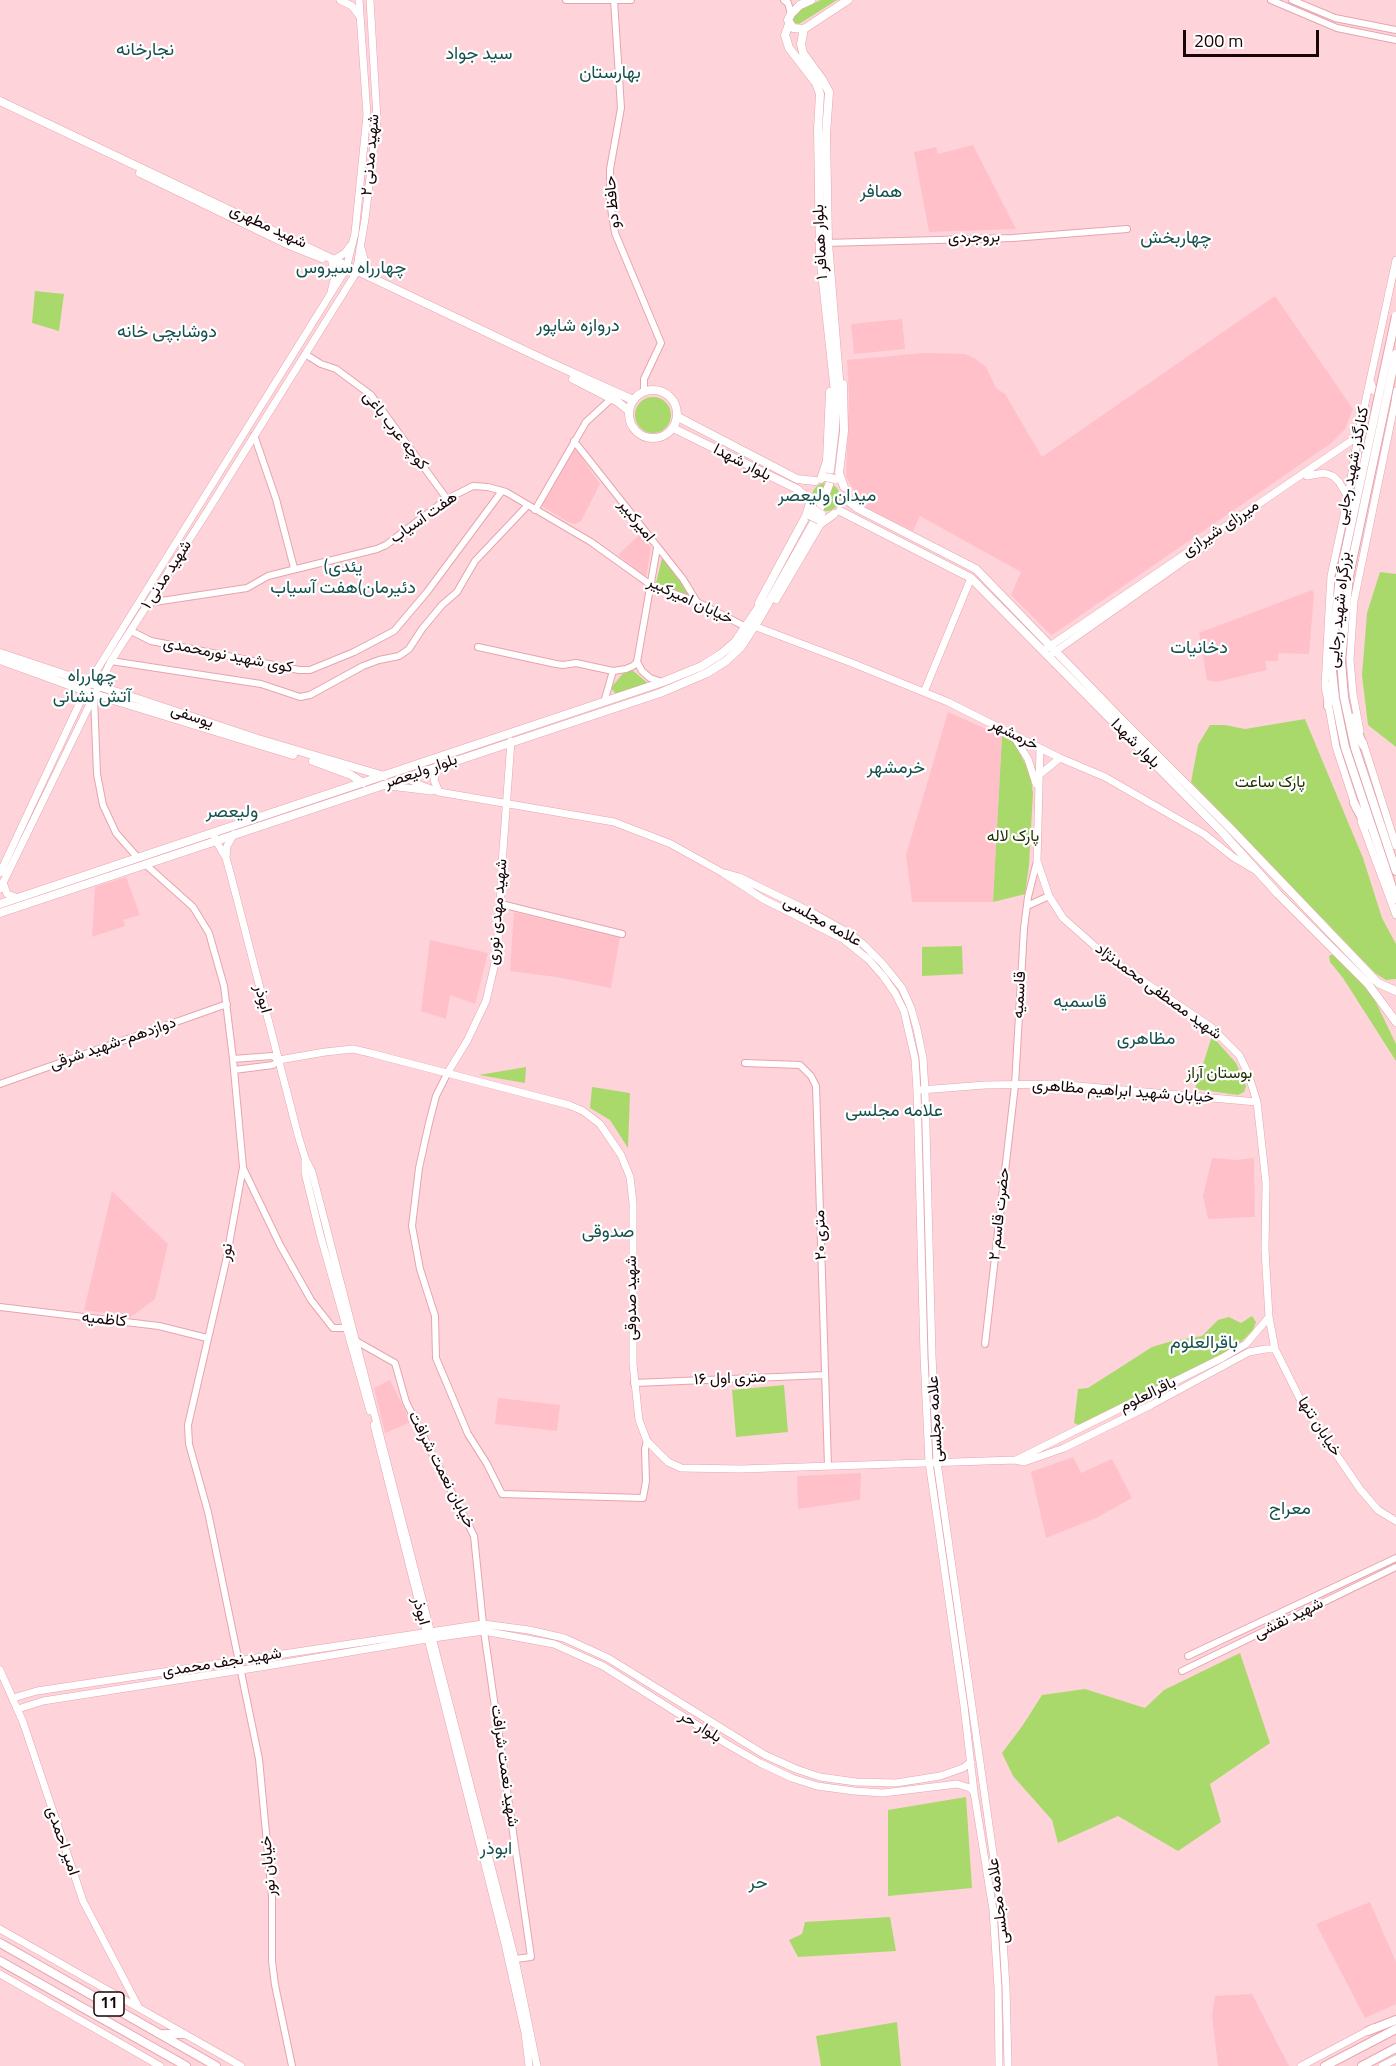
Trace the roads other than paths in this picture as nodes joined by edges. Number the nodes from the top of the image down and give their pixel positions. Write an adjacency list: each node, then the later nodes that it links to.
1 (340, 0): 14 (main road)
2 (359, 0): 14 (main road, شهید مدنی ۲)
3 (370, 0): 24 (main road, شهید مدنی ۲)
4 (566, 0): 5 (street)
5 (598, 0): 6 (street)
6 (614, 0): 7 (street); 35 (street, حافظ دو)
7 (631, 0)
8 (784, 0): 13 (street)
9 (811, 0): 13 (main road)
10 (1271, 0): 18 (street)
11 (1292, 0): 17 (street)
12 (848, 1): 16 (main road)
13 (791, 14): 15 (main road, بلوار همافر ۱)
14 (360, 18): 22 (main road, شهید مدنی ۲)
15 (789, 24): 16 (main road); 23 (main road, بلوار همافر ۱)
16 (804, 29): 23 (main road, بلوار همافر ۱)
17 (1396, 30)
18 (1396, 40)
19 (0, 101): 26 (main road, شهید مطهری)
20 (0, 107): 26 (main road, شهید مطهری)
21 (1127, 229): 23 (street, بروجردی)
22 (354, 239): 26 (main road); 27 (main road, شهید مدنی ۲)
23 (824, 243): 49 (main road, بلوار همافر ۱)
24 (360, 244): 28 (main road, شهید مدنی ۲); 29 (main road)
25 (1396, 260): 34 (main road, کنارگذر شهید رجایی)
26 (334, 261): 27 (main road, شهید مطهری); 30 (main road)
27 (347, 267): 28 (main road, شهید مطهری); 30 (main road, شهید مدنی ۱)
28 (356, 271): 29 (main road, شهید مطهری); 32 (main road, شهید مدنی ۱); 38 (main road, شهید مطهری)
29 (374, 278): 39 (main road, شهید مطهری)
30 (331, 297): 42 (main road, شهید مدنی ۱)
31 (1396, 316): 64 (highway, بزرگراه شهید رجایی, bridge)
32 (305, 354): 44 (main road, شهید مدنی ۱); 53 (street, کوچه عرب باغی)
33 (1396, 354): 64 (highway, بزرگراه شهید رجایی, bridge)
34 (1371, 383): 36 (main road); 47 (main road, کنارگذر شهید رجایی)
35 (644, 391): 39 (main road); 43 (main road)
36 (1396, 391)
37 (1396, 397): 41 (main road, کنارگذر شهید رجایی)
38 (611, 399): 40 (main road, شهید مطهری); 48 (street)
39 (633, 400): 40 (main road)
40 (629, 411): 45 (main road)
41 (1394, 415): 47 (main road, میرزای شیرازی); 55 (main road, کنارگذر شهید رجایی)
42 (254, 417): 44 (main road); 71 (main road, شهید مدنی ۱)
43 (678, 417): 45 (main road); 49 (main road, بلوار شهدا)
44 (262, 422): 46 (main road, شهید مدنی ۱)
45 (673, 428): 59 (main road, بلوار شهدا)
46 (254, 435): 63 (street); 69 (main road, شهید مدنی ۱)
47 (1358, 439): 50 (main road, میرزای شیرازی); 52 (main road, کنارگذر شهید رجایی); 78 (main road, میرزای شیرازی)
48 (574, 441): 57 (street); 61 (street, امیرکبیر)
49 (828, 476): 54 (main road); 59 (main road, بلوار همافر ۱); 59 (main road)
50 (1307, 476): 52 (main road); 78 (main road, میرزای شیرازی)
51 (502, 491): 53 (street, هفت آسیاب); 56 (street, هفت آسیاب); 76 (street, کوی شهید نورمحمدی)
52 (1348, 497): 55 (main road); 94 (main road, کنارگذر شهید رجایی)
53 (447, 499): 63 (street, هفت آسیاب)
54 (846, 500): 58 (main road); 67 (main road, بلوار شهدا)
55 (1373, 504): 98 (main road, کنارگذر شهید رجایی)
56 (528, 505): 57 (street, هفت آسیاب); 81 (street)
57 (535, 510): 60 (street, هفت آسیاب)
58 (837, 512): 59 (main road); 65 (main road, بلوار شهدا)
59 (814, 513): 62 (main road, بلوار همافر ۱); 72 (main road); 72 (main road)
60 (575, 532): 66 (street, خیابان امیرکبیر)
61 (657, 548): 66 (street); 68 (street, امیرکبیر)
62 (789, 561): 72 (main road, بلوار ولیعصر)
63 (294, 568): 69 (street, هفت آسیاب)
64 (1344, 576): 83 (highway, بزرگراه شهید رجایی); 92 (highway, بزرگراه شهید رجایی)
65 (971, 578): 70 (main road, بلوار شهدا); 90 (main road)
66 (651, 585): 68 (street, خیابان امیرکبیر); 82 (street)
67 (1009, 601): 70 (main road); 78 (main road, بلوار شهدا)
68 (697, 602): 75 (street, خیابان امیرکبیر)
69 (148, 603): 73 (main road, شهید مدنی ۱)
70 (1002, 609): 78 (main road, بلوار شهدا)
71 (132, 612): 73 (main road); 74 (main road, شهید مدنی ۱)
72 (758, 614): 75 (main road, بلوار ولیعصر)
73 (140, 617): 76 (main road, شهید مدنی ۱)
74 (123, 626): 76 (main road); 86 (main road, شهید مدنی ۱)
75 (750, 627): 87 (main road, بلوار ولیعصر); 90 (main road, خرمشهر); 97 (main road, بلوار ولیعصر)
76 (131, 632): 81 (main road, شهید مدنی ۱)
77 (478, 647): 85 (street)
78 (1050, 651): 115 (main road, بلوار شهدا)
79 (0, 653): 84 (main road, یوسفی)
80 (0, 660): 84 (main road, یوسفی)
81 (111, 661): 88 (main road, شهید مدنی ۱)
82 (637, 662): 85 (street); 87 (street)
83 (1331, 662): 94 (highway); 120 (highway, بزرگراه شهید رجایی)
84 (36, 669): 86 (main road, یوسفی); 89 (main road, یوسفی)
85 (613, 671): 93 (street)
86 (90, 681): 88 (main road, یوسفی); 89 (main road, شهید مدنی ۱)
87 (663, 682): 93 (main road, بلوار ولیعصر)
88 (98, 685): 91 (main road, شهید مدنی ۱); 95 (main road, یوسفی)
89 (86, 691): 91 (main road, یوسفی); 107 (main road, شهید مدنی ۱)
90 (924, 692): 96 (main road, خرمشهر)
91 (94, 694): 95 (main road, یوسفی); 109 (main road, شهید مدنی ۱); 121 (street)
92 (1344, 697): 98 (highway); 125 (highway, بزرگراه شهید رجایی)
93 (604, 702): 103 (main road, بلوار ولیعصر)
94 (1328, 706): 113 (main road, کنارگذر شهید رجایی)
95 (193, 721): 102 (main road, یوسفی); 108 (main road, یوسفی)
96 (1011, 733): 99 (main road, خرمشهر); 112 (main road)
97 (511, 741): 101 (main road, بلوار ولیعصر); 114 (main road, شهید مهدی نوری)
98 (1363, 745): 119 (main road, کنارگذر شهید رجایی)
99 (1040, 748): 100 (main road, خرمشهر); 104 (main road, شهید مصطفی محمدنژاد)
100 (1060, 758): 104 (main road); 117 (main road, خرمشهر)
101 (437, 766): 103 (main road, بلوار ولیعصر); 111 (main road)
102 (357, 769): 105 (main road, یوسفی); 108 (main road)
103 (404, 773): 105 (main road, بلوار ولیعصر); 106 (main road, بلوار ولیعصر); 110 (main road); 111 (main road)
104 (1039, 775): 112 (main road, شهید مصطفی محمدنژاد)
105 (385, 776): 108 (main road, بلوار ولیعصر)
106 (381, 785): 108 (main road, بلوار ولیعصر); 110 (main road)
107 (40, 786): 109 (main road); 126 (main road, شهید مدنی ۱)
108 (364, 786): 116 (main road, بلوار ولیعصر); 118 (main road, بلوار ولیعصر)
109 (48, 790): 128 (main road, شهید مدنی ۱)
110 (416, 791): 111 (main road)
111 (439, 792): 114 (main road, علامه مجلسی)
112 (1038, 792): 123 (main road, شهید مصطفی محمدنژاد)
113 (1354, 803): 120 (highway); 136 (main road, کنارگذر شهید رجایی)
114 (507, 805): 133 (main road, شهید مهدی نوری); 150 (main road, علامه مجلسی)
115 (1225, 829): 117 (main road); 127 (main road, بلوار شهدا); 139 (main road, بلوار شهدا)
116 (234, 834): 118 (main road, بلوار ولیعصر); 122 (main road)
117 (1204, 834): 127 (main road, خرمشهر)
118 (214, 836): 121 (main road, بلوار ولیعصر); 122 (main road, ابوذر); 124 (main road, بلوار ولیعصر)
119 (1396, 846)
120 (1380, 853): 131 (highway, بزرگراه شهید رجایی)
121 (138, 858): 124 (main road); 130 (main road, بلوار ولیعصر)
122 (226, 858): 144 (main road, ابوذر)
123 (1037, 861): 129 (main road, شهید مصطفی محمدنژاد); 134 (street, قاسمیه)
124 (145, 864): 135 (main road, بلوار ولیعصر); 141 (street, نور)
125 (1396, 871)
126 (0, 873)
127 (1259, 873): 142 (main road, بلوار شهدا)
128 (2, 886): 130 (main road)
129 (1049, 896): 134 (street); 151 (main road, شهید مصطفی محمدنژاد)
130 (21, 898): 132 (main road, بلوار ولیعصر)
131 (1396, 899)
132 (0, 904)
133 (501, 904): 137 (street); 147 (main road, شهید مهدی نوری)
134 (1027, 906): 149 (street, قاسمیه)
135 (0, 913)
136 (1396, 915)
137 (622, 934)
138 (1396, 982): 139 (main road)
139 (1378, 983): 140 (main road, بلوار شهدا)
140 (1396, 991)
141 (226, 1004): 143 (street, نور); 148 (street, دوازدهم-شهید شرقی)
142 (1396, 1022)
143 (233, 1059): 144 (street); 146 (street, نور)
144 (279, 1060): 146 (street); 147 (main road, شهید صدوقی); 155 (main road, ابوذر)
145 (746, 1063): 160 (street, ۲۰ متری)
146 (234, 1070): 152 (street, نور)
147 (448, 1072): 161 (main road, شهید صدوقی); 162 (street)
148 (0, 1084)
149 (1015, 1085): 150 (main road, خیابان شهید ابراهیم مظاهری); 151 (main road, خیابان شهید ابراهیم مظاهری); 158 (street, ۲ حضرت قاسم)
150 (921, 1090): 164 (main road, علامه مجلسی)
151 (1257, 1102): 154 (main road, شهید مصطفی محمدنژاد)
152 (243, 1167): 155 (street); 156 (street, نور)
153 (0, 1307): 156 (street, کاظمیه)
154 (1269, 1317): 159 (main road, خیابان تنها); 163 (main road, باقرالعلوم)
155 (349, 1328): 157 (main road, ابوذر); 170 (main road, ابوذر)
156 (207, 1338): 175 (street, نور)
157 (356, 1341): 169 (street, خیابان نعمت شرافت); 170 (main road, ابوذر)
158 (985, 1344)
159 (1275, 1349): 163 (main road, باقرالعلوم); 166 (main road, خیابان تنها)
160 (825, 1375): 161 (street, ۱۶ متری اول); 165 (street, ۲۰ متری)
161 (634, 1383): 162 (main road, شهید صدوقی)
162 (647, 1441): 165 (main road, شهید صدوقی)
163 (1016, 1460): 164 (main road, باقرالعلوم)
164 (933, 1462): 165 (main road, شهید صدوقی); 183 (main road, علامه مجلسی); 190 (main road, علامه مجلسی)
165 (828, 1466)
166 (1396, 1521)
167 (1396, 1558): 173 (street, شهید نقشی)
168 (1396, 1567): 179 (street, شهید نقشی)
169 (484, 1628): 170 (main road, بلوار حر); 174 (main road, بلوار حر); 176 (main road, بلوار حر); 187 (street, شهید نعمت شرافت)
170 (429, 1634): 171 (main road, شهید نجف محمدی); 172 (main road, شهید نجف محمدی); 182 (main road, ابوذر)
171 (332, 1646): 172 (main road); 175 (main road, شهید نجف محمدی)
172 (333, 1655): 178 (main road, شهید نجف محمدی)
173 (1188, 1656)
174 (608, 1658): 176 (main road); 183 (main road, بلوار حر)
175 (238, 1661): 178 (street, خیابان نور); 180 (main road, شهید نجف محمدی)
176 (603, 1666): 184 (main road, بلوار حر)
177 (0, 1670): 180 (main road, امیر احمدی)
178 (240, 1671): 181 (main road, شهید نجف محمدی); 200 (street, خیابان نور)
179 (1182, 1671)
180 (13, 1698): 181 (main road, امیر احمدی)
181 (18, 1709): 191 (main road, امیر احمدی)
182 (455, 1730): 187 (main road, ابوذر); 205 (main road, ابوذر)
183 (971, 1762): 184 (main road, علامه مجلسی)
184 (974, 1792): 190 (main road, علامه مجلسی)
185 (0, 1929): 191 (main road)
186 (0, 1943): 195 (highway, 11)
187 (515, 1959): 206 (main road, ابوذر)
188 (0, 1961): 202 (highway, 11)
189 (0, 1974): 201 (main road)
190 (1002, 1987): 207 (main road, علامه مجلسی); 208 (main road, علامه مجلسی)
191 (138, 2006): 196 (main road)
192 (1396, 2018): 194 (highway)
193 (1396, 2029): 210 (highway)
194 (1368, 2031): 209 (main road)
195 (162, 2034): 196 (highway); 203 (highway, 11)
196 (182, 2034): 204 (main road)
197 (1396, 2048): 211 (highway)
198 (1396, 2054): 211 (highway)
199 (1396, 2059): 212 (main road)
200 (290, 2065)
201 (160, 2066)
202 (186, 2066)
203 (216, 2066)
204 (241, 2066)
205 (529, 2066)
206 (537, 2066)
207 (999, 2066)
208 (1008, 2066)
209 (1301, 2066)
210 (1325, 2066)
211 (1364, 2066)
212 (1382, 2066)

